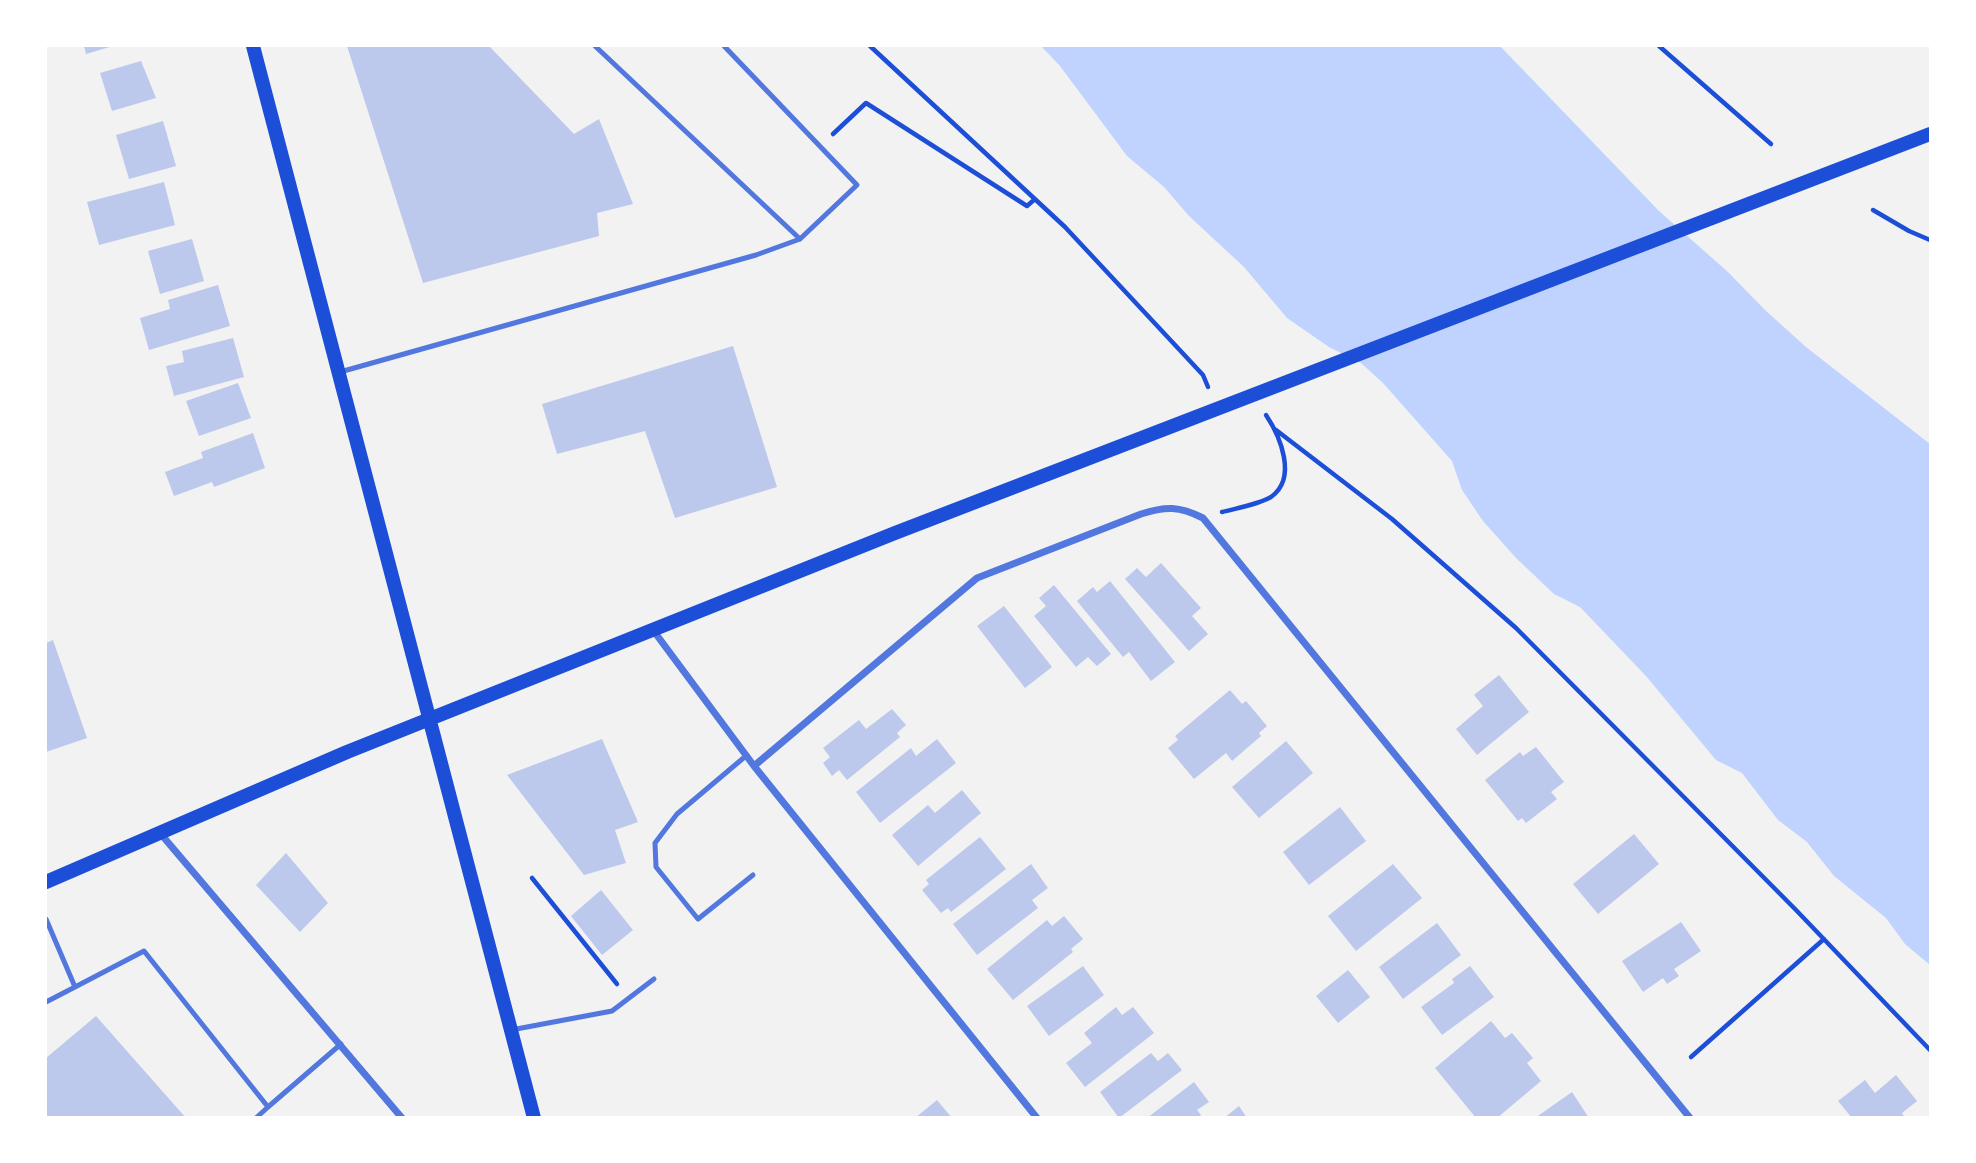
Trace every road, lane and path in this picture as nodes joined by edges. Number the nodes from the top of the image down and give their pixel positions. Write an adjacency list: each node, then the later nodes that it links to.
1 (253, 46): 14 (main road)
2 (595, 46): 11 (lane)
3 (724, 46): 8 (lane)
4 (870, 46): 9 (path)
5 (1659, 46): 7 (path)
6 (1930, 134): 15 (main road)
7 (1771, 144)
8 (821, 146): 9 (path); 11 (lane)
9 (1035, 199): 13 (path)
10 (1873, 210): 12 (path)
11 (800, 239): 14 (lane)
12 (1930, 240)
13 (1197, 369)
14 (340, 372): 19 (main road)
15 (1254, 396): 16 (path); 18 (main road)
16 (1276, 430): 17 (path); 27 (path)
17 (1203, 518): 21 (street); 41 (street)
18 (653, 631): 19 (main road); 20 (street)
19 (431, 720): 22 (main road); 32 (main road)
20 (747, 755): 21 (street); 23 (lane)
21 (754, 766): 40 (street)
22 (160, 832): 25 (main road); 33 (street)
23 (753, 875)
24 (533, 878): 30 (path)
25 (46, 882)
26 (46, 919): 29 (lane)
27 (1824, 939): 34 (path); 35 (path)
28 (654, 979): 30 (lane)
29 (75, 987): 31 (lane); 36 (lane)
30 (628, 998): 32 (lane)
31 (46, 1002)
32 (511, 1030): 39 (main road)
33 (341, 1044): 36 (lane); 38 (street)
34 (1930, 1050)
35 (1691, 1057)
36 (268, 1107): 37 (lane)
37 (257, 1118)
38 (402, 1118)
39 (534, 1118)
40 (1037, 1118)
41 (1690, 1118)

